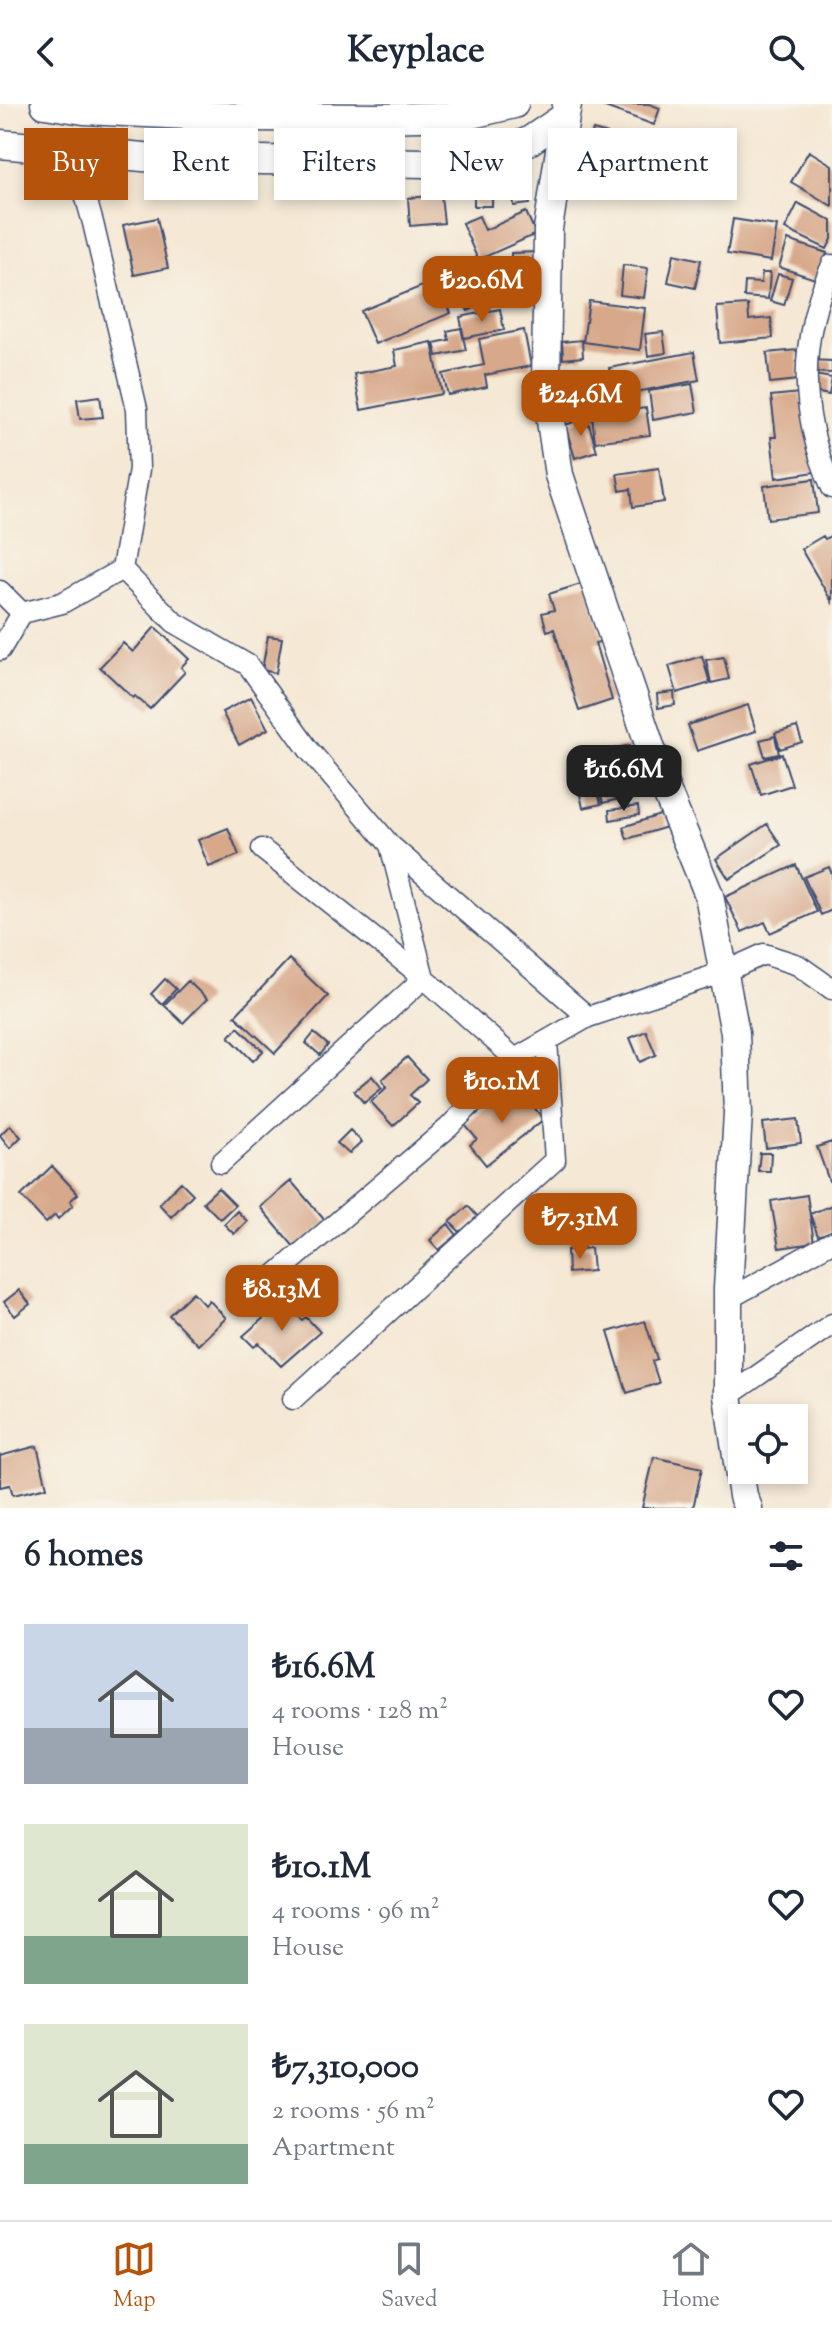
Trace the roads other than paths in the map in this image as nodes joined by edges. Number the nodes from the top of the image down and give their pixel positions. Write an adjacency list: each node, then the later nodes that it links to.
1 (45, 104): 2 (street)
2 (514, 104)
3 (565, 111): 6 (street); 16 (street)
4 (0, 144): 5 (street)
5 (24, 147)
6 (128, 156)
7 (86, 200): 10 (street)
8 (832, 265): 9 (street)
9 (832, 488)
10 (122, 569): 12 (street); 14 (street)
11 (0, 591): 12 (street)
12 (22, 613): 13 (street)
13 (0, 650)
14 (390, 845): 17 (street); 19 (street)
15 (262, 849): 17 (street)
16 (724, 972): 18 (street); 19 (street); 25 (street)
17 (424, 978): 21 (street); 22 (street)
18 (832, 989)
19 (588, 1017): 20 (street)
20 (547, 1041): 21 (street); 28 (street)
21 (515, 1059): 24 (street)
22 (221, 1163)
23 (832, 1242): 25 (street)
24 (253, 1294)
25 (728, 1299): 27 (street)
26 (832, 1324): 27 (street)
27 (728, 1396): 29 (street)
28 (293, 1399)
29 (741, 1504)

